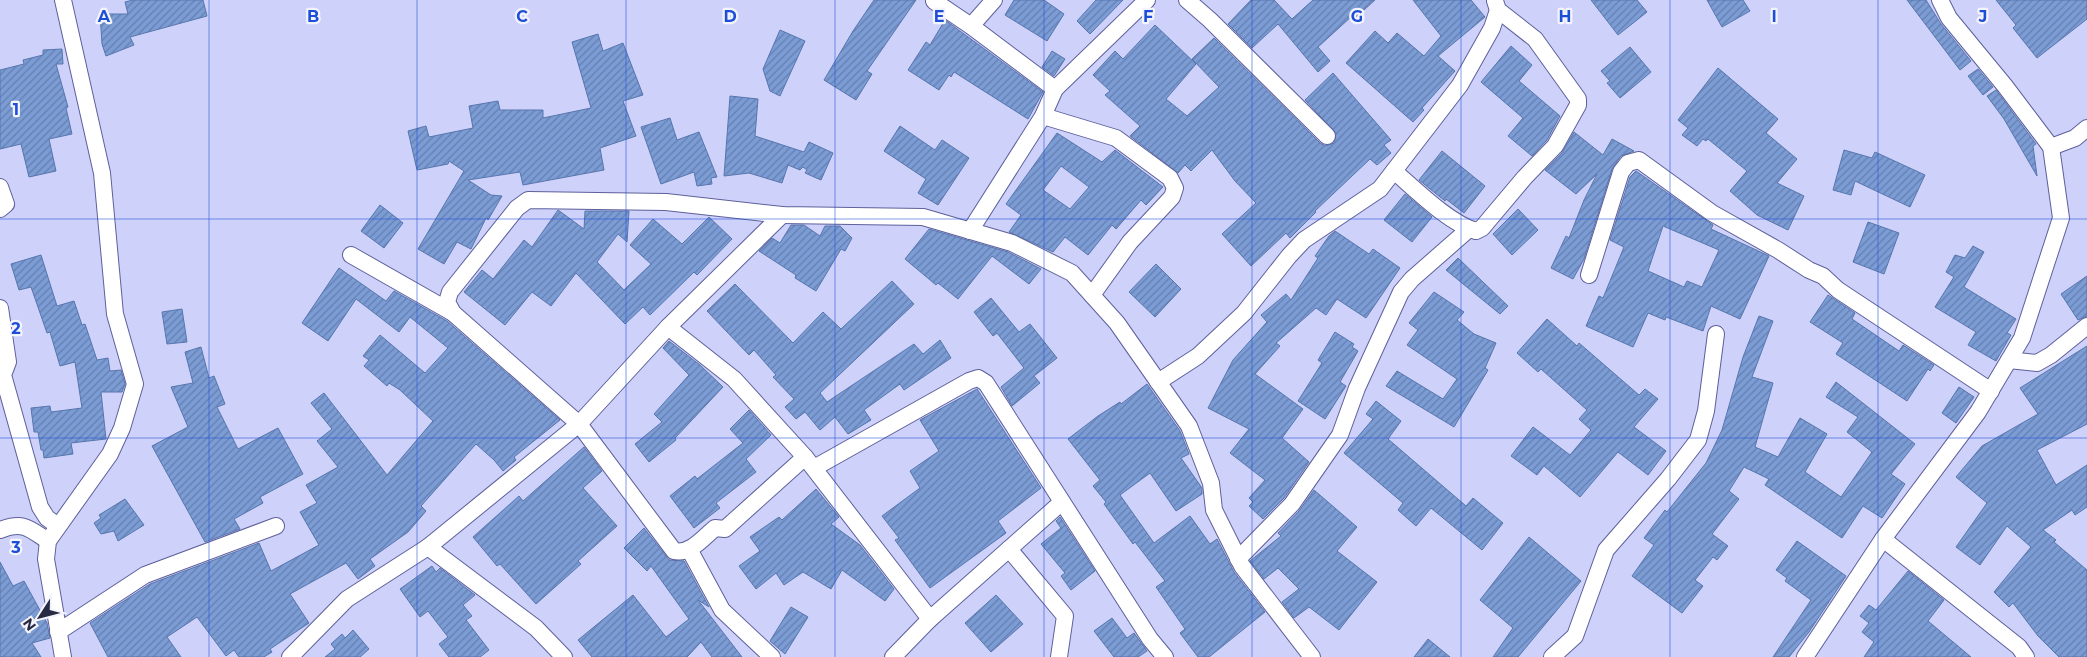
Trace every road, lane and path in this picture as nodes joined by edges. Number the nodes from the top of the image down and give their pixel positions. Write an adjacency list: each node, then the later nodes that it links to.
1 (63, 0): 35 (street)
2 (994, 0): 8 (street)
3 (1147, 0): 9 (street)
4 (1187, 0): 12 (street)
5 (1940, 0): 13 (street)
6 (934, 2): 8 (street)
7 (1496, 5): 14 (street); 18 (street)
8 (971, 26): 9 (street)
9 (1055, 89): 10 (street)
10 (1043, 116): 19 (street); 22 (street)
11 (2087, 128): 13 (street)
12 (1326, 136)
13 (2051, 147): 28 (street)
14 (1394, 171): 18 (street); 29 (street)
15 (0, 187): 16 (street)
16 (0, 209)
17 (782, 215): 19 (street); 24 (street); 26 (street)
18 (1469, 229): 43 (street)
19 (970, 231): 22 (street)
20 (351, 255): 24 (street)
21 (1590, 276): 30 (street)
22 (1092, 295): 29 (street)
23 (0, 308): 35 (street)
24 (453, 314): 31 (street)
25 (2087, 326): 28 (street)
26 (668, 327): 31 (street); 32 (street)
27 (1716, 334): 54 (street)
28 (2009, 360): 30 (street)
29 (1158, 382): 43 (street)
30 (1991, 391): 38 (street)
31 (579, 424): 40 (street); 41 (street)
32 (809, 462): 33 (street); 41 (street); 44 (street)
33 (1062, 502): 42 (street); 52 (street)
34 (26, 526): 35 (street); 37 (street); 39 (street)
35 (58, 526): 39 (street)
36 (276, 526): 45 (street)
37 (0, 530)
38 (1883, 539): 55 (street); 56 (street)
39 (48, 541): 45 (street)
40 (428, 547): 47 (street); 48 (street)
41 (689, 549): 49 (street)
42 (1009, 549): 44 (street); 51 (street)
43 (1238, 559): 53 (street)
44 (930, 619): 50 (street)
45 (58, 632): 46 (street)
46 (63, 657)
47 (290, 657)
48 (564, 657)
49 (772, 657)
50 (893, 657)
51 (1059, 657)
52 (1165, 657)
53 (1312, 657)
54 (1552, 657)
55 (1805, 657)
56 (2026, 657)

